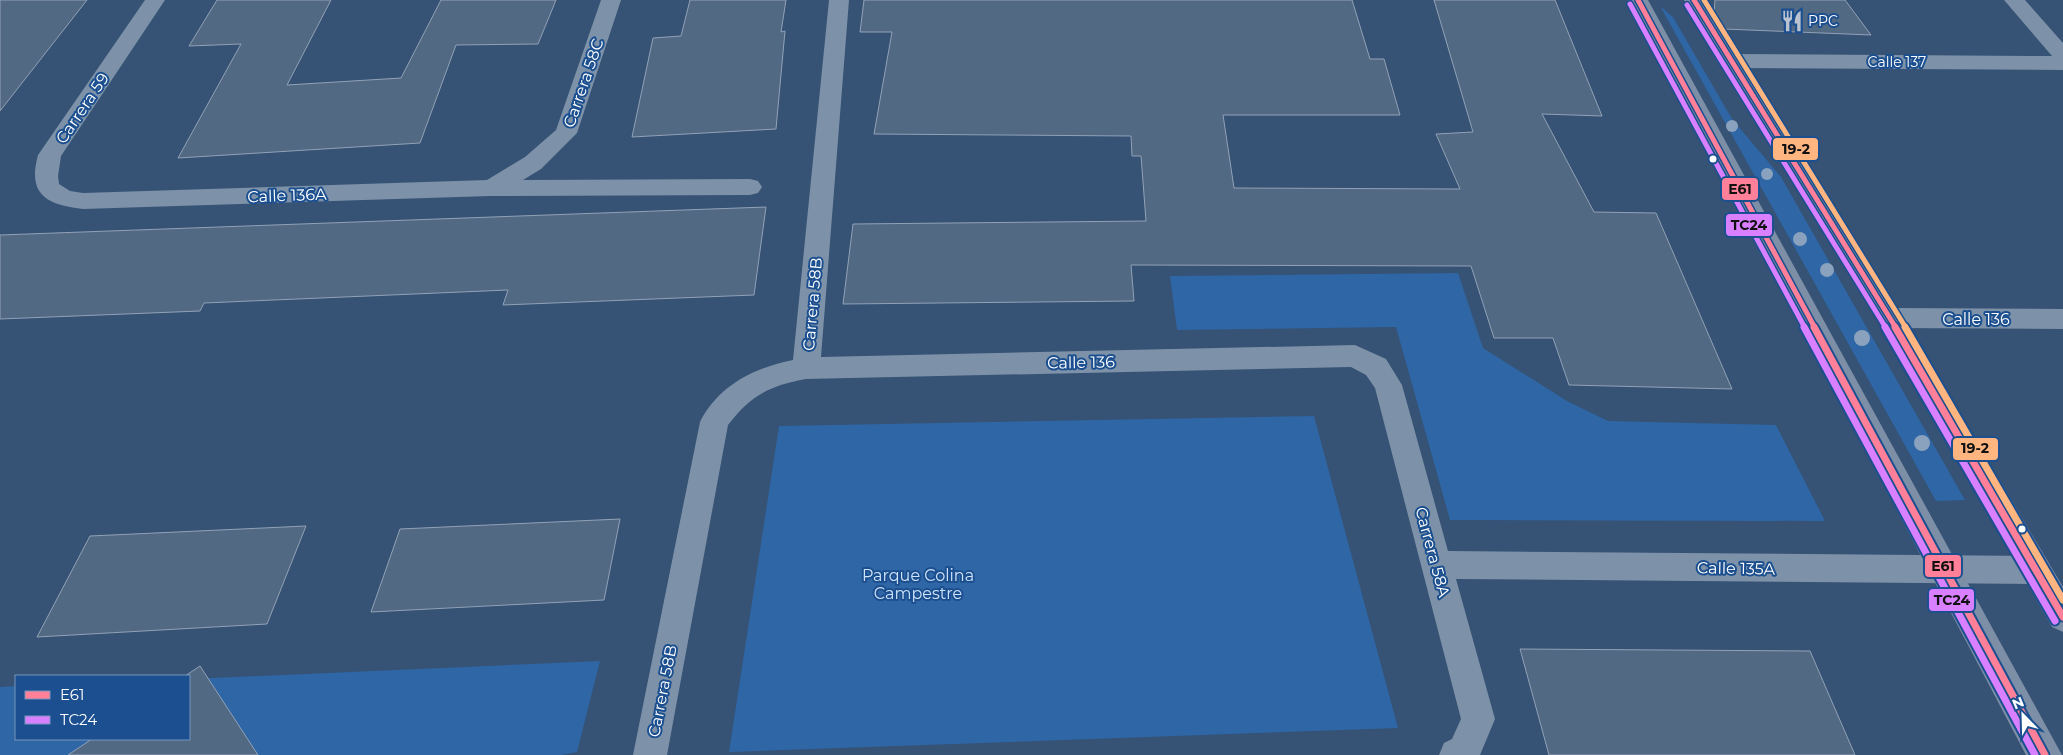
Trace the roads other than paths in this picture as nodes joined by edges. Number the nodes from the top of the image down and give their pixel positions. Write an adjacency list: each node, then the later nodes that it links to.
1 (155, 0): 12 (street, Carrera 59)
2 (611, 0): 11 (street, Carrera 58C)
3 (839, 0): 16 (street, Carrera 58B)
4 (1638, 0): 18 (main road)
5 (1694, 0): 8 (main road)
6 (2014, 0): 7 (street)
7 (2063, 56)
8 (1731, 61): 9 (street, Calle 137); 13 (main road)
9 (2063, 63)
10 (750, 187): 11 (street, Calle 136A)
11 (490, 188): 12 (street, Calle 136A)
12 (83, 201)
13 (1890, 318): 14 (street, Calle 136); 19 (main road)
14 (2063, 319)
15 (1355, 356): 16 (street, Calle 136); 17 (street, Carrera 58A)
16 (806, 368): 22 (street, Carrera 58B)
17 (1437, 565): 18 (street, Calle 135A); 21 (street, Carrera 58A)
18 (1946, 570): 19 (street, Calle 135A); 23 (main road)
19 (2036, 570): 20 (main road)
20 (2063, 617)
21 (1462, 754)
22 (650, 755)
23 (2045, 755)

